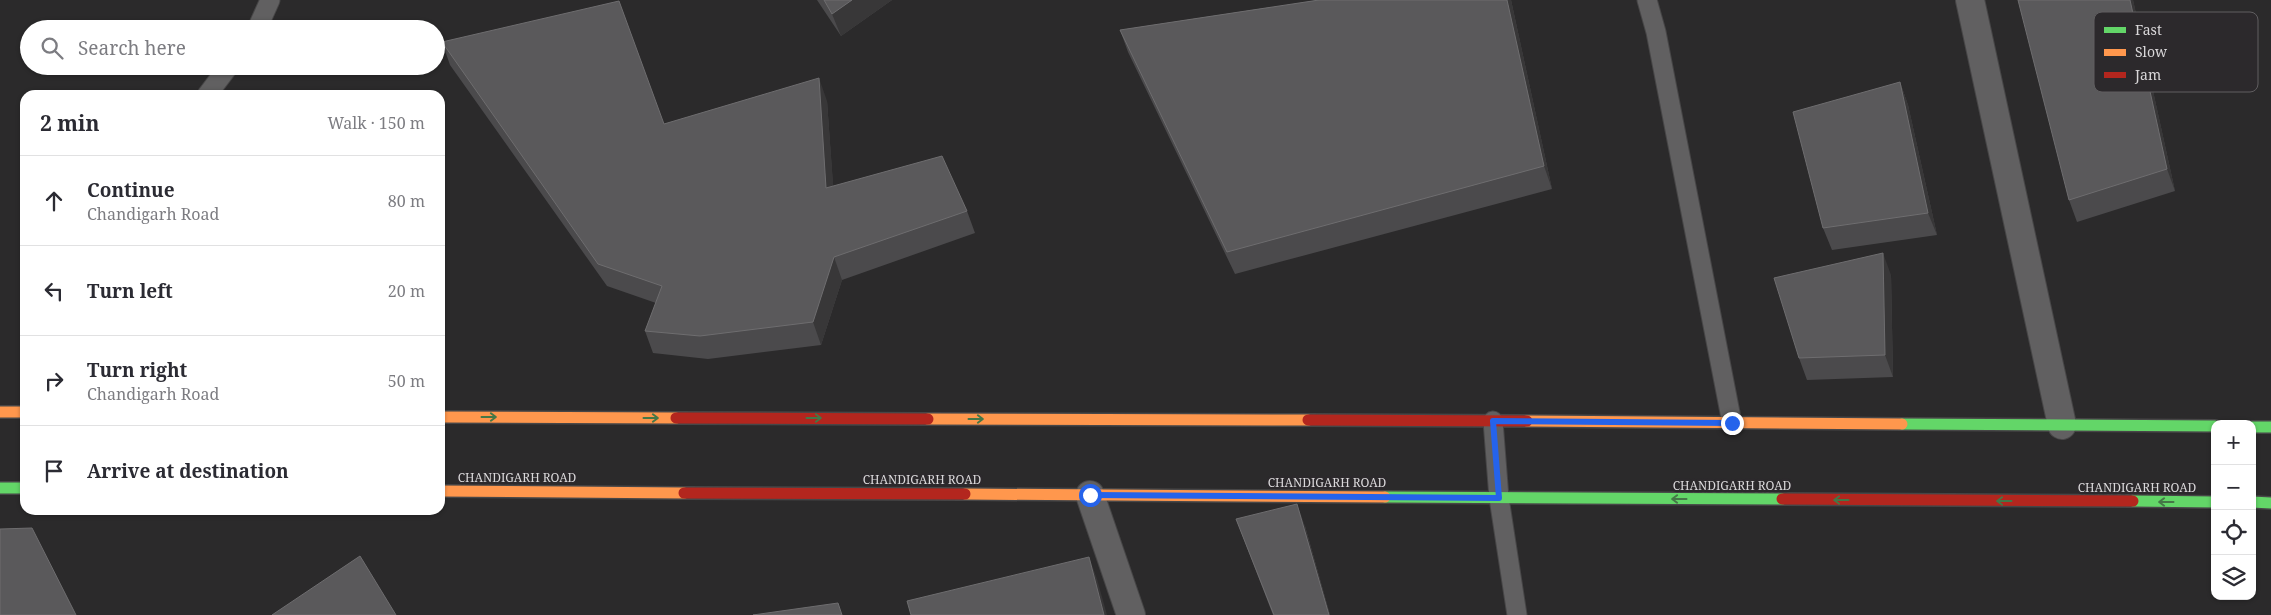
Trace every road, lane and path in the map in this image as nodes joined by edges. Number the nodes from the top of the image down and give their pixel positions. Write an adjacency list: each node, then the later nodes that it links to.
1 (270, 0): 4 (lane)
2 (1646, 0): 11 (lane)
3 (1970, 0): 12 (street)
4 (261, 20)
5 (222, 75): 6 (lane)
6 (211, 90)
7 (0, 412): 8 (main road)
8 (20, 412)
9 (445, 417): 10 (main road, one-way to 10)
10 (1493, 421): 11 (main road); 20 (lane)
11 (1732, 423): 12 (main road)
12 (2062, 425): 13 (main road)
13 (2211, 426)
14 (2256, 427): 15 (main road)
15 (2271, 427)
16 (0, 488): 17 (main road)
17 (20, 488)
18 (445, 491): 19 (main road, CHANDIGARH ROAD)
19 (1090, 495): 20 (main road, CHANDIGARH ROAD); 24 (street)
20 (1499, 498): 21 (main road, CHANDIGARH ROAD, one-way to 20); 25 (lane)
21 (2211, 502)
22 (2256, 502): 23 (main road)
23 (2271, 502)
24 (1131, 615)
25 (1517, 615)

